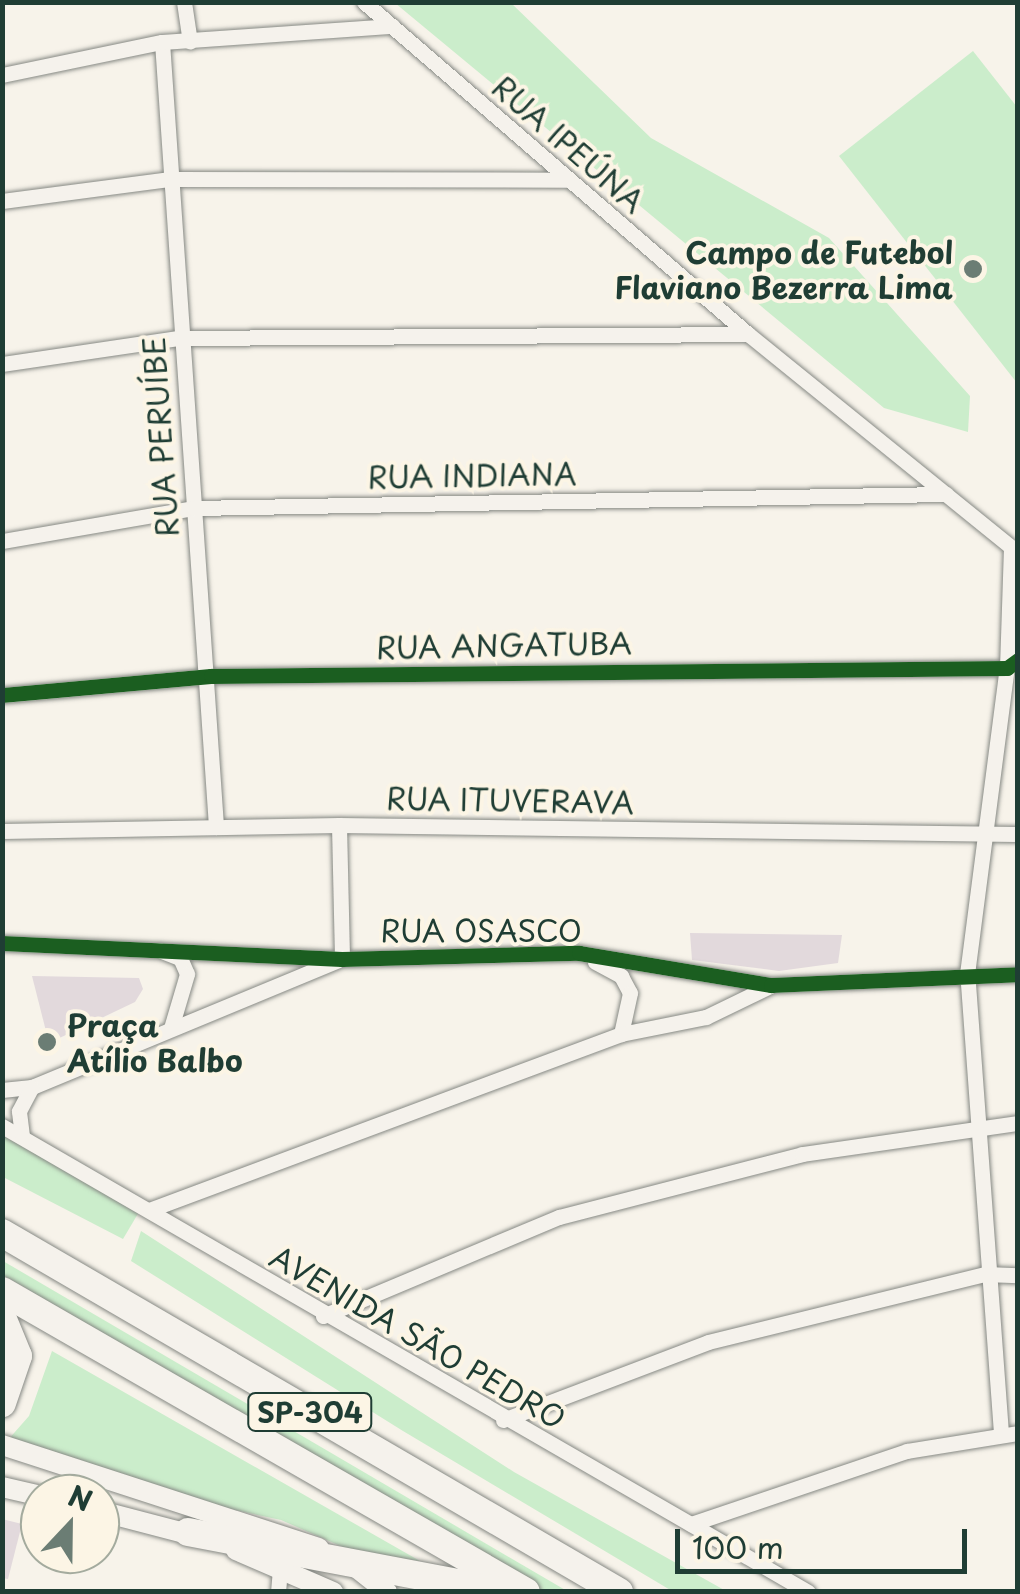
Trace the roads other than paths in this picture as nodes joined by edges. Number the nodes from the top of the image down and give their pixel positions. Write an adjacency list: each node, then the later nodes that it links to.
1 (184, 2): 5 (street)
2 (364, 2): 3 (street, RUA IPEÚNA)
3 (392, 26): 5 (street); 8 (street, RUA IPEÚNA)
4 (162, 42): 5 (street); 6 (street); 7 (street, RUA PERUÍBE)
5 (190, 42)
6 (2, 75)
7 (169, 178): 8 (street); 9 (street); 11 (street, RUA PERUÍBE)
8 (566, 180): 10 (street, RUA IPEÚNA)
9 (2, 201)
10 (748, 334): 11 (street); 13 (street, RUA IPEÚNA)
11 (180, 338): 12 (street); 14 (street, RUA PERUÍBE)
12 (2, 364)
13 (946, 494): 14 (street, RUA INDIANA); 16 (street, RUA IPEÚNA)
14 (194, 508): 15 (street, RUA INDIANA); 18 (street, RUA PERUÍBE)
15 (2, 541)
16 (1014, 550): 17 (street)
17 (1012, 664): 18 (street, RUA ANGATUBA); 23 (street)
18 (211, 676): 19 (street, RUA ANGATUBA); 21 (street, RUA PERUÍBE)
19 (2, 695)
20 (339, 825): 21 (street, RUA ITUVERAVA); 23 (street, RUA ITUVERAVA); 28 (street)
21 (216, 828): 22 (street, RUA ITUVERAVA)
22 (2, 831)
23 (985, 834): 24 (street, RUA ITUVERAVA); 29 (street)
24 (1018, 834)
25 (2, 942): 26 (street, RUA OSASCO)
26 (143, 944): 28 (street, RUA OSASCO); 32 (street)
27 (579, 953): 28 (street, RUA OSASCO); 31 (street, RUA OSASCO); 33 (street)
28 (342, 959): 32 (street)
29 (967, 974): 30 (street, RUA OSASCO); 31 (street, RUA OSASCO); 37 (street)
30 (1018, 974)
31 (771, 985): 33 (street)
32 (171, 1028): 34 (street)
33 (620, 1034): 40 (street)
34 (32, 1087): 35 (street); 39 (street)
35 (2, 1090)
36 (1018, 1123): 37 (street)
37 (976, 1124): 42 (street); 45 (street)
38 (2, 1126): 39 (street, AVENIDA SÃO PEDRO)
39 (22, 1136): 40 (street, AVENIDA SÃO PEDRO)
40 (149, 1210): 45 (street, AVENIDA SÃO PEDRO)
41 (2, 1233): 61 (highway, SP-304)
42 (985, 1274): 43 (street); 48 (street); 49 (street)
43 (1018, 1275)
44 (2, 1291): 60 (highway, SP-304)
45 (324, 1316): 48 (street, AVENIDA SÃO PEDRO)
46 (2, 1317): 47 (highway)
47 (2, 1402)
48 (503, 1420): 52 (street, AVENIDA SÃO PEDRO)
49 (1009, 1433): 52 (street)
50 (2, 1446): 55 (street)
51 (120, 1516): 53 (street)
52 (691, 1524): 62 (street, AVENIDA SÃO PEDRO)
53 (188, 1532): 54 (street); 55 (highway)
54 (280, 1567): 56 (street); 57 (street)
55 (358, 1569): 58 (street); 59 (highway)
56 (319, 1588)
57 (278, 1592)
58 (387, 1592)
59 (507, 1592)
60 (526, 1592)
61 (618, 1592)
62 (808, 1592)

